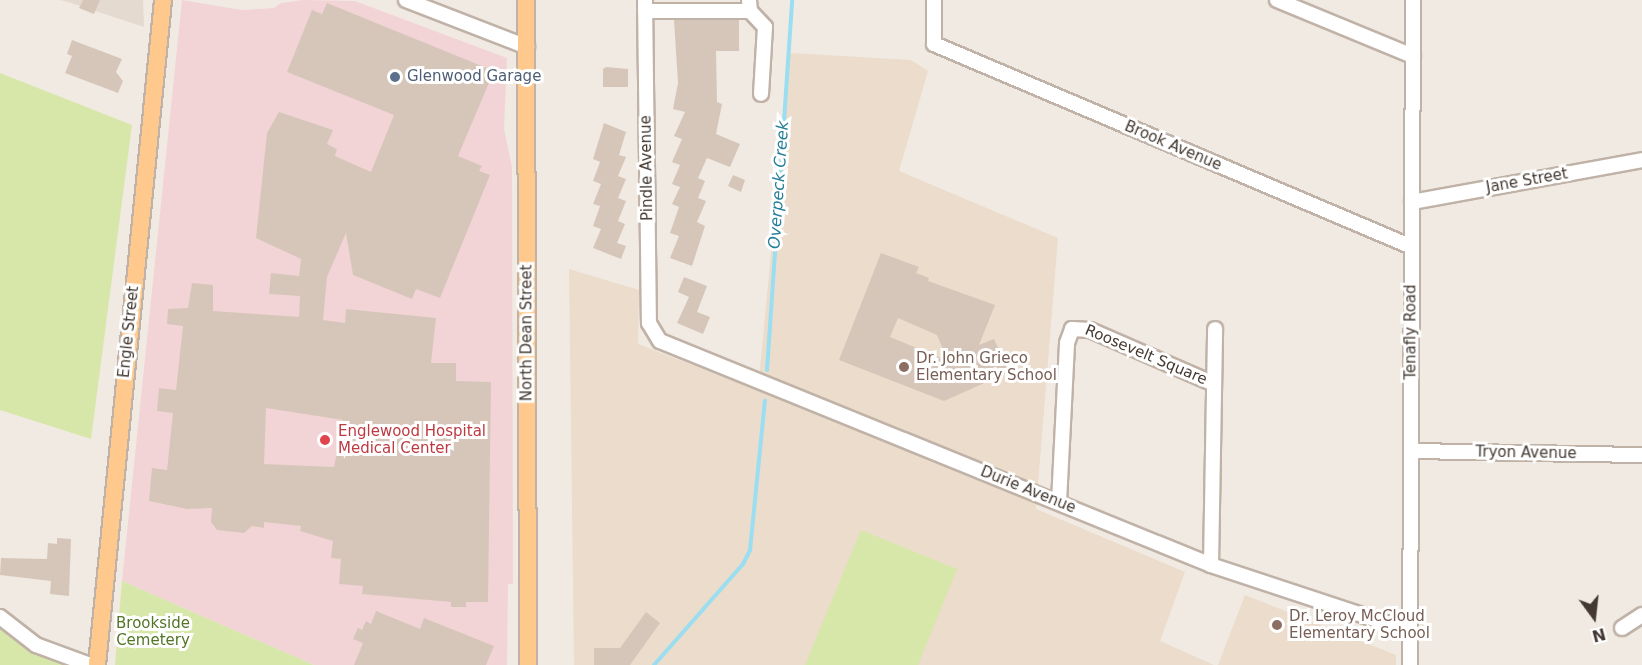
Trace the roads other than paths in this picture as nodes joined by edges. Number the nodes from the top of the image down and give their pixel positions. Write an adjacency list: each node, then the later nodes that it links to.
1 (163, 0): 27 (main road, Engle Street)
2 (406, 0): 9 (street)
3 (526, 0): 9 (main road, North Dean Street)
4 (934, 0): 14 (street, Brook Avenue)
5 (1277, 0): 10 (street)
6 (1413, 0): 10 (street, Tenafly Road)
7 (749, 5): 8 (street); 11 (street)
8 (645, 6): 16 (street, Pindle Avenue)
9 (527, 47): 28 (main road, North Dean Street)
10 (1413, 56): 13 (street, Tenafly Road)
11 (761, 94)
12 (1642, 160): 13 (street, Jane Street)
13 (1412, 202): 14 (street, Tenafly Road)
14 (1412, 247): 18 (street, Tenafly Road)
15 (1215, 329): 17 (street)
16 (653, 334): 20 (street, Durie Avenue)
17 (1214, 384): 20 (street, Roosevelt Square); 21 (street)
18 (1411, 451): 19 (street, Tryon Avenue); 25 (street, Tenafly Road)
19 (1642, 455)
20 (1059, 502): 21 (street, Durie Avenue)
21 (1211, 565): 25 (street, Durie Avenue)
22 (1642, 615): 24 (street)
23 (0, 617): 26 (street)
24 (1622, 628)
25 (1410, 631): 29 (street, Tenafly Road)
26 (90, 665)
27 (97, 665)
28 (528, 665)
29 (1410, 665)

